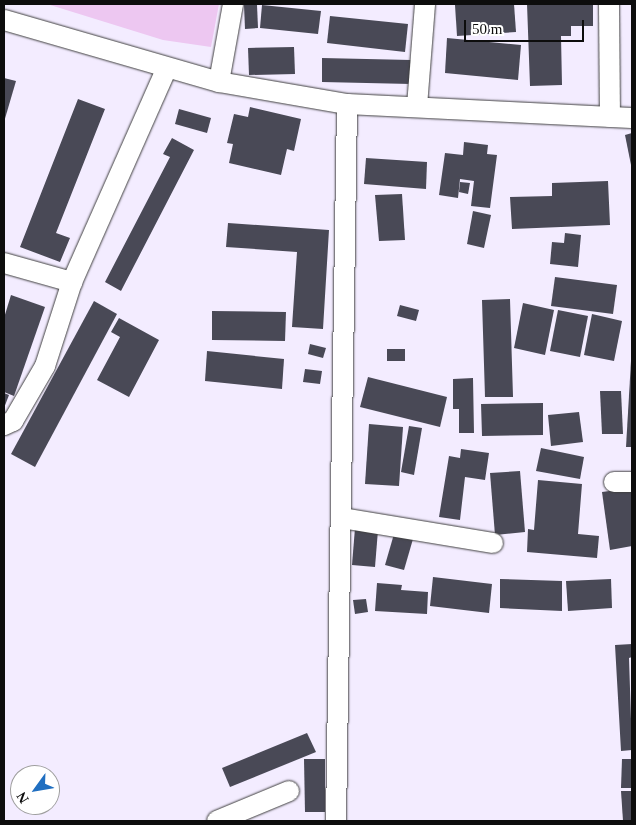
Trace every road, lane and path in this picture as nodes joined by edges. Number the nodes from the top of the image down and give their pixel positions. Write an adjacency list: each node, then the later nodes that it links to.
1 (233, 4): 6 (street)
2 (425, 4): 8 (street)
3 (610, 4): 9 (street)
4 (4, 20): 5 (street)
5 (167, 68): 6 (street); 12 (street)
6 (219, 82): 7 (street)
7 (348, 104): 8 (street); 14 (street)
8 (417, 106): 9 (street)
9 (610, 117): 10 (street)
10 (632, 118)
11 (4, 263): 12 (street)
12 (72, 282): 13 (street)
13 (4, 425)
14 (342, 518): 15 (street); 18 (street)
15 (492, 543)
16 (289, 791): 17 (street)
17 (225, 820)
18 (336, 821)

